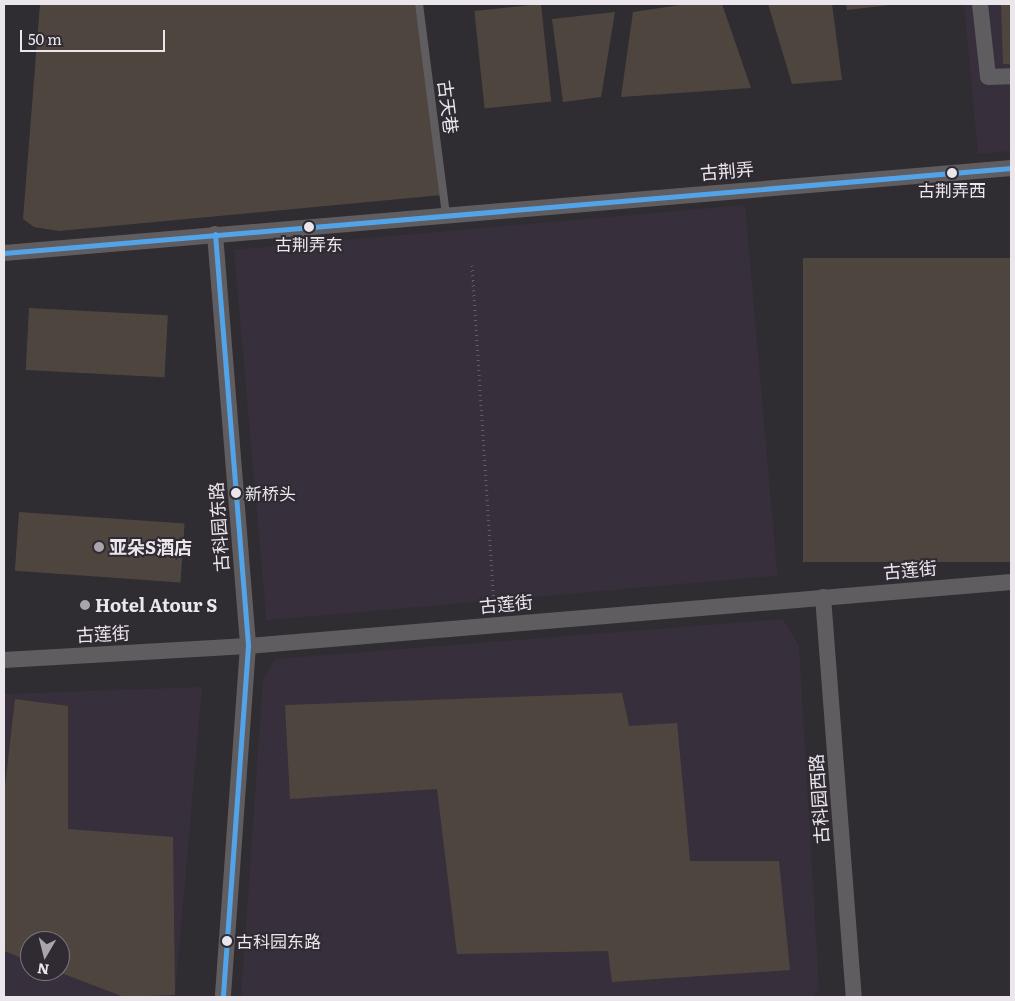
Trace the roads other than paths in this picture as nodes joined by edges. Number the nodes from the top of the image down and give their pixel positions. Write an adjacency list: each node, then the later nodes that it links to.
1 (419, 4): 5 (lane, 古天巷)
2 (980, 4): 3 (street)
3 (1011, 76)
4 (1011, 168): 5 (street, 古荆弄)
5 (446, 214): 6 (street, 古荆弄)
6 (214, 234): 7 (street, 古荆弄); 10 (street, 古科园东路)
7 (4, 253)
8 (1011, 582): 9 (street, 古莲街)
9 (823, 597): 10 (street, 古莲街); 13 (street, 古科园西路)
10 (248, 646): 11 (street, 古莲街); 12 (street, 古科园东路)
11 (4, 660)
12 (223, 997)
13 (854, 997)

